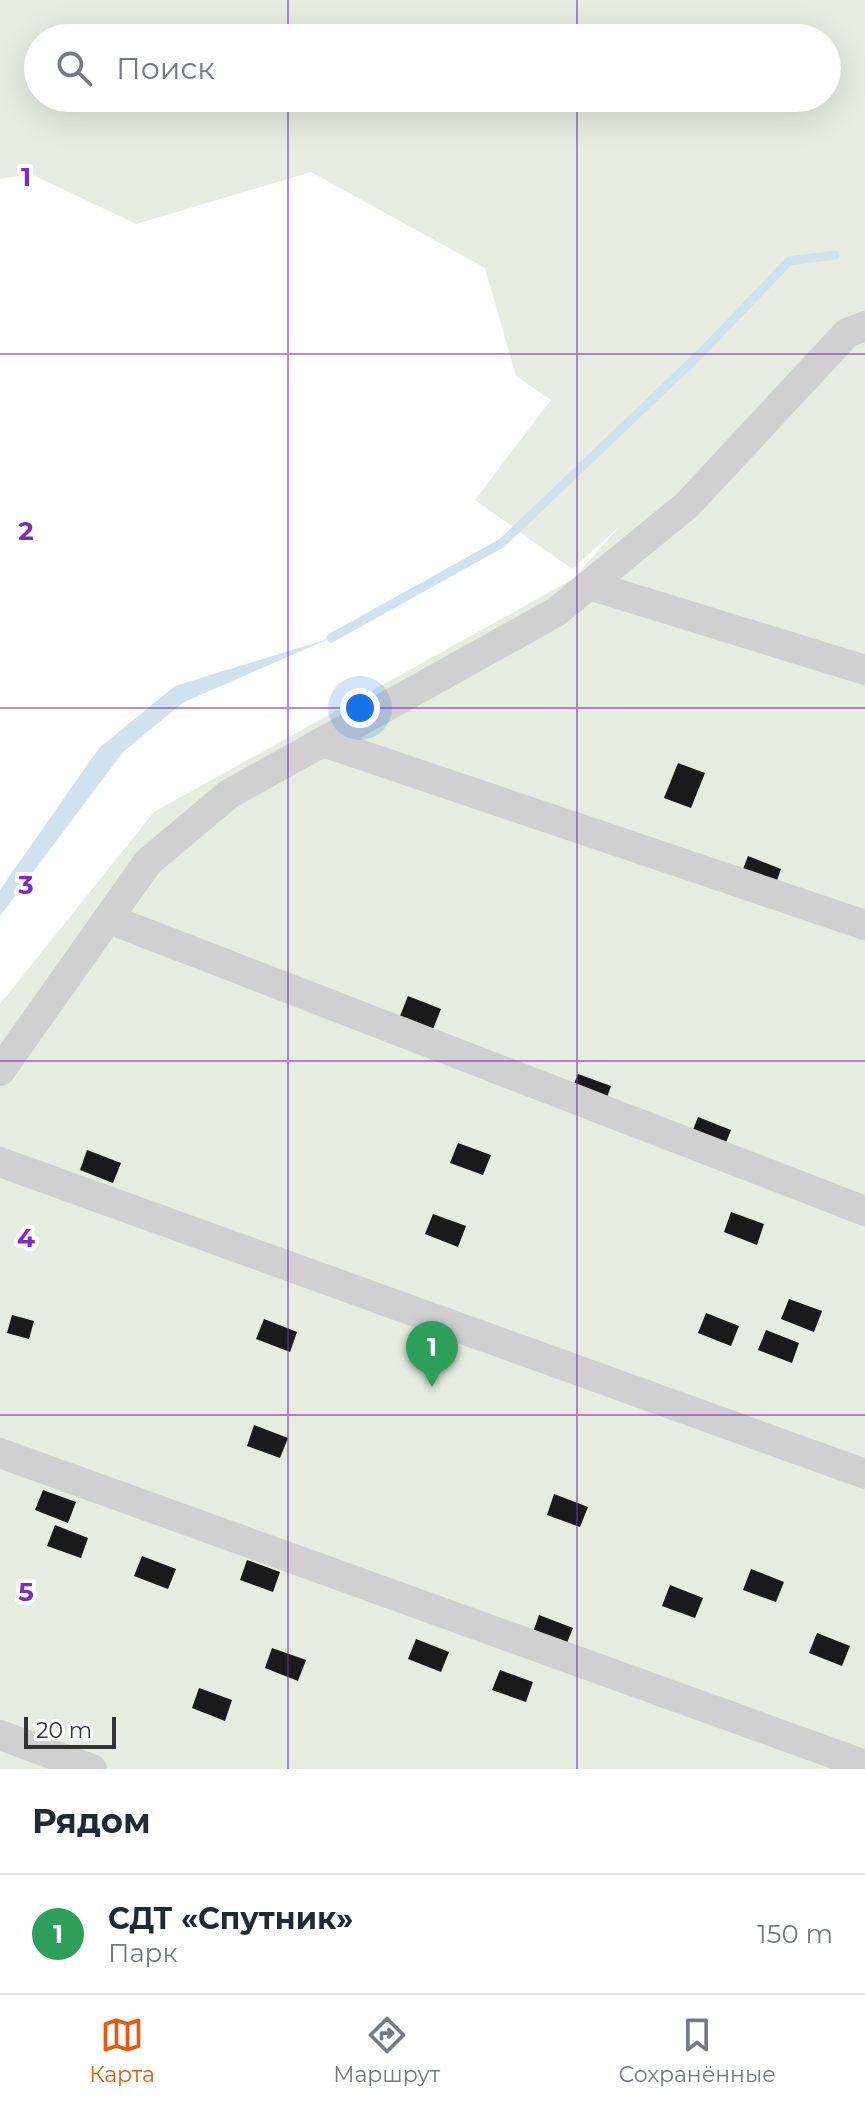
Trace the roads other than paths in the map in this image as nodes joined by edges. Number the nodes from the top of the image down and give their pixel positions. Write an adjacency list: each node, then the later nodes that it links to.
1 (865, 326): 2 (lane)
2 (589, 585): 3 (lane); 4 (lane)
3 (865, 670)
4 (323, 742): 5 (lane); 6 (lane)
5 (109, 919): 7 (lane); 9 (lane)
6 (865, 925)
7 (0, 1071)
8 (0, 1162): 11 (lane)
9 (865, 1211)
10 (0, 1453): 13 (lane)
11 (865, 1474)
12 (0, 1735): 14 (lane)
13 (865, 1765)
14 (92, 1769)

